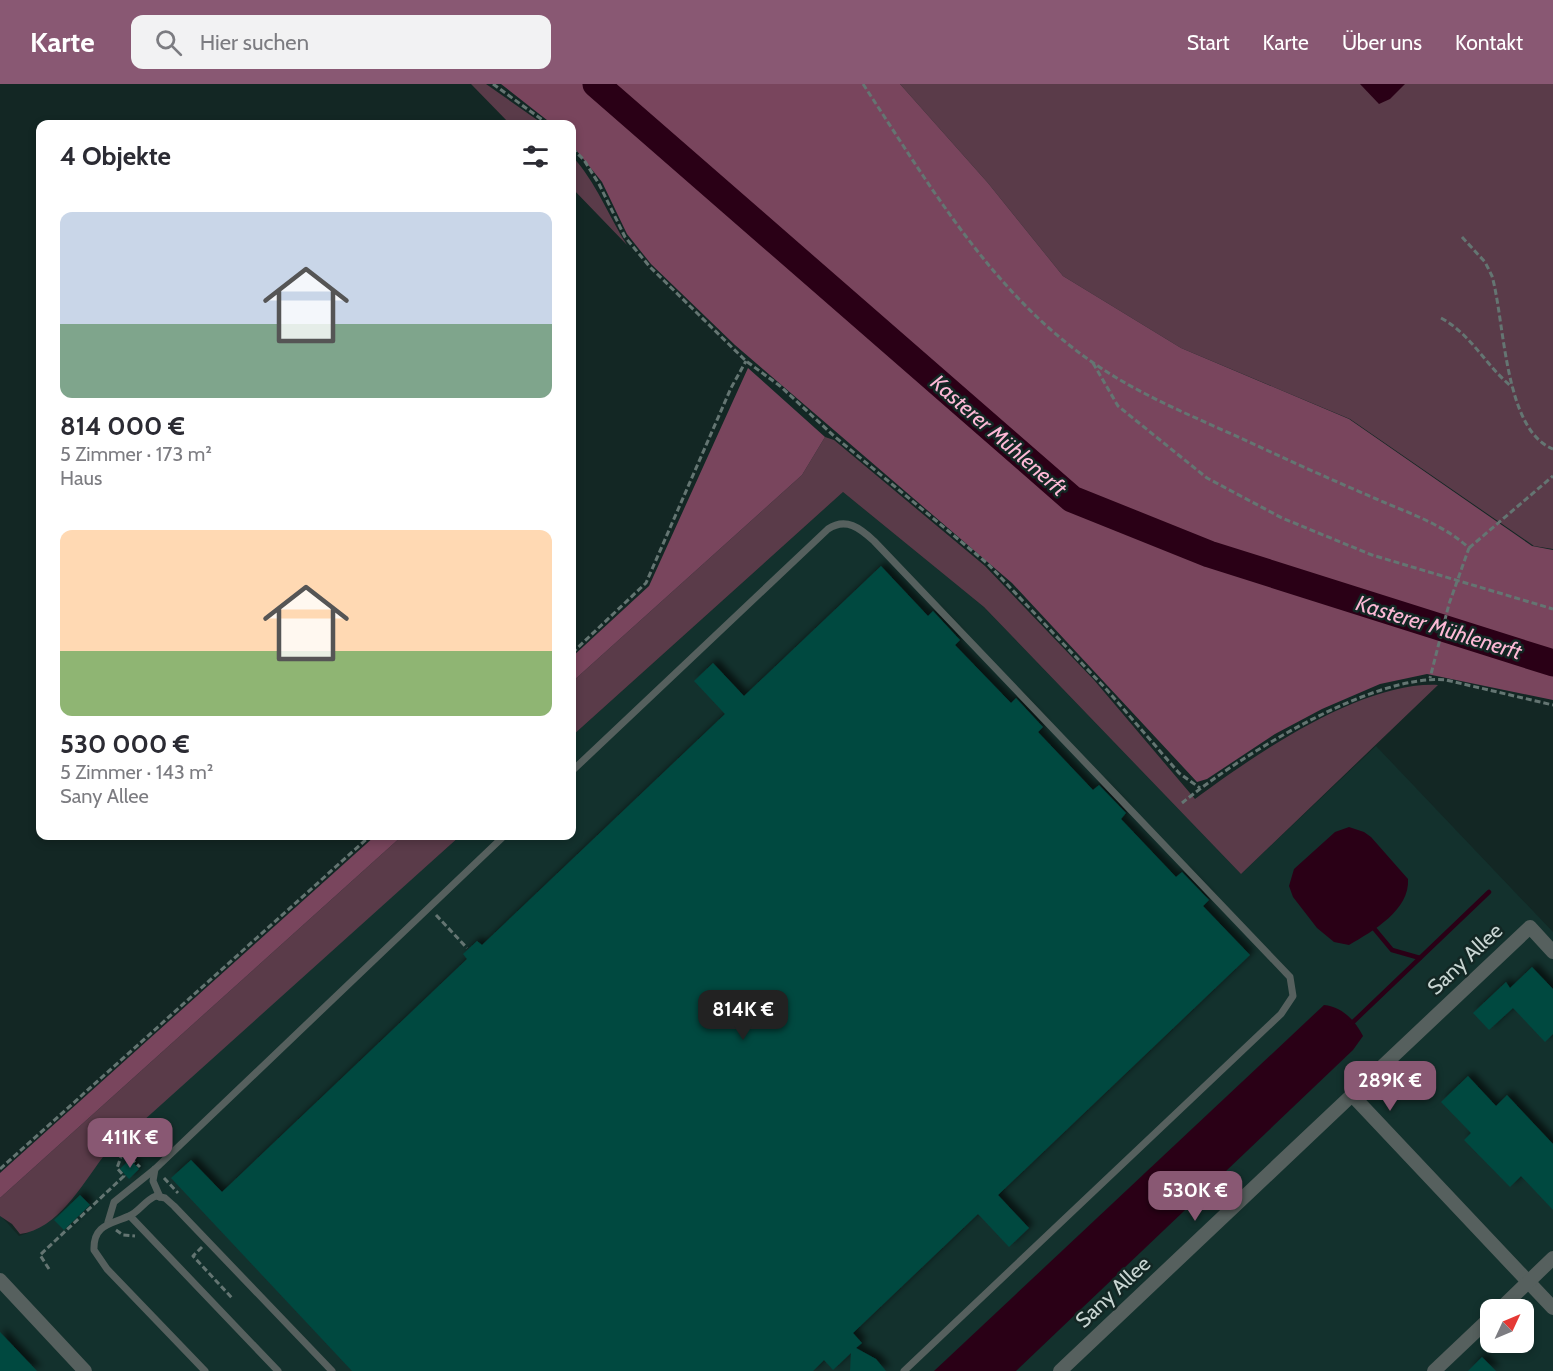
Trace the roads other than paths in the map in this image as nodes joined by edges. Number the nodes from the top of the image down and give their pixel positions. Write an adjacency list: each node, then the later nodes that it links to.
1 (576, 767): 19 (lane)
2 (500, 840): 5 (lane)
3 (1553, 952): 4 (street, Sany Allee)
4 (1352, 1095): 11 (street); 20 (street, Sany Allee)
5 (155, 1169): 6 (lane); 8 (lane)
6 (160, 1197): 7 (lane); 18 (lane)
7 (130, 1216): 8 (lane); 17 (lane)
8 (108, 1222): 16 (lane)
9 (1553, 1258): 11 (street)
10 (0, 1280): 15 (street)
11 (1528, 1282): 12 (street); 13 (street)
12 (1510, 1299)
13 (1553, 1308)
14 (1480, 1327): 21 (street)
15 (85, 1371)
16 (204, 1371)
17 (278, 1371)
18 (332, 1371)
19 (904, 1371)
20 (1060, 1371)
21 (1434, 1371)

